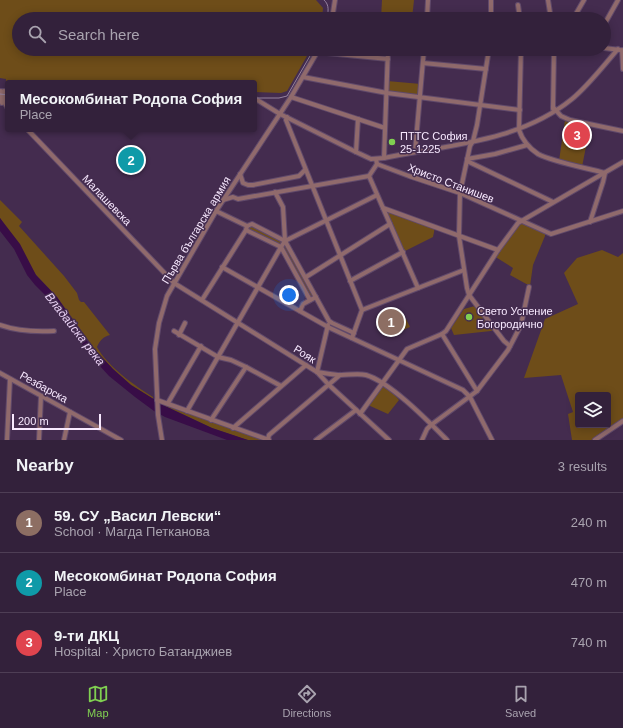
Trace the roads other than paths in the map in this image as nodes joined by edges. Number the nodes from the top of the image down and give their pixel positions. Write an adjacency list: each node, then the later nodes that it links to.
1 (335, 0): 8 (street)
2 (428, 0): 9 (street)
3 (491, 0): 10 (street)
4 (548, 0): 12 (street)
5 (584, 0): 13 (street)
6 (618, 0): 14 (street)
7 (518, 5): 11 (street)
8 (333, 12)
9 (427, 12)
10 (491, 12)
11 (519, 12)
12 (550, 12)
13 (577, 12)
14 (611, 12)
15 (611, 49): 16 (street)
16 (621, 50): 26 (street); 38 (street)
17 (315, 56): 27 (street, Първа българска армия)
18 (362, 56): 23 (street)
19 (424, 56): 24 (street)
20 (488, 56): 25 (street)
21 (521, 56): 37 (street)
22 (554, 56): 38 (street)
23 (388, 59): 28 (street)
24 (423, 63): 25 (street); 31 (street)
25 (486, 69): 36 (street)
26 (623, 69)
27 (303, 77): 28 (street); 30 (street, Първа българска армия)
28 (387, 93): 31 (street); 42 (street)
29 (3, 94): 33 (street)
30 (291, 97): 39 (street, Първа българска армия); 41 (street)
31 (420, 97): 36 (street); 49 (street)
32 (257, 100): 35 (street)
33 (1, 102)
34 (257, 102): 35 (street)
35 (262, 103): 39 (street)
36 (480, 104): 37 (street); 46 (street)
37 (520, 110): 43 (street)
38 (554, 110): 43 (street); 45 (street)
39 (280, 114): 40 (street); 57 (street, Първа българска армия)
40 (287, 117): 48 (street); 55 (street)
41 (358, 119): 42 (street); 48 (street)
42 (385, 128): 50 (street)
43 (519, 130): 46 (street); 47 (street)
44 (30, 132): 87 (street, Малашевска)
45 (623, 132)
46 (473, 141): 49 (street); 52 (street)
47 (527, 145): 52 (street); 56 (street)
48 (356, 152): 51 (street)
49 (415, 152): 50 (street)
50 (384, 158): 51 (street)
51 (376, 159): 54 (street)
52 (467, 160): 62 (street); 66 (street)
53 (623, 162): 56 (street)
54 (377, 164): 58 (street); 62 (street, Христо Станишев)
55 (305, 170): 57 (street); 59 (street)
56 (604, 173): 66 (street); 72 (street)
57 (240, 174): 60 (street, Първа българска армия)
58 (369, 176): 59 (street); 63 (street)
59 (312, 186): 61 (street); 70 (street)
60 (229, 190): 64 (street); 65 (street, Първа българска армия)
61 (275, 192): 64 (street); 76 (street)
62 (460, 193): 71 (street, Христо Станишев); 75 (street)
63 (378, 195): 67 (street); 70 (street)
64 (233, 197): 65 (street)
65 (223, 200): 68 (street, Първа българска армия)
66 (553, 202): 71 (street)
67 (383, 208): 73 (street); 75 (street)
68 (216, 211): 74 (street); 87 (street, Първа българска армия)
69 (623, 211): 72 (street, Христо Станишев)
70 (326, 221): 76 (street); 80 (street)
71 (520, 221): 72 (street, Христо Станишев); 78 (street)
72 (590, 222)
73 (390, 224): 79 (street); 80 (street)
74 (247, 228): 76 (street); 77 (street); 83 (street)
75 (459, 236): 78 (street); 84 (street)
76 (285, 241): 77 (street); 81 (street)
77 (280, 248): 82 (street); 89 (street)
78 (498, 250): 91 (street)
79 (402, 252): 86 (street); 90 (street)
80 (340, 256): 85 (street); 86 (street)
81 (298, 263): 82 (street); 85 (street)
82 (291, 266): 94 (street)
83 (222, 267): 89 (street); 93 (street)
84 (464, 270): 90 (street); 91 (street)
85 (306, 278): 92 (street)
86 (350, 281): 95 (street)
87 (174, 283): 93 (street, Рояк); 124 (street, Първа българска армия)
88 (529, 287): 109 (street)
89 (258, 288): 96 (street); 99 (street)
90 (418, 288): 95 (street)
91 (469, 294): 105 (street); 109 (street)
92 (316, 297): 94 (street); 97 (street)
93 (202, 300): 99 (street, Рояк)
94 (310, 300): 96 (street)
95 (362, 310): 104 (street)
96 (300, 311): 101 (street)
97 (329, 321): 101 (street); 104 (street)
98 (185, 322): 106 (street)
99 (238, 322): 110 (street); 112 (street, Рояк)
100 (0, 325): 102 (street)
101 (328, 327): 107 (street); 114 (street)
102 (54, 330)
103 (174, 331): 106 (street)
104 (354, 333): 107 (street)
105 (442, 334): 111 (street); 121 (street)
106 (179, 335): 108 (street)
107 (352, 338): 111 (street)
108 (201, 346): 110 (street); 125 (street)
109 (510, 346): 121 (street)
110 (218, 357): 113 (street); 127 (street)
111 (398, 360): 118 (street); 123 (street)
112 (306, 365): 114 (street, Рояк); 120 (street)
113 (246, 367): 120 (street); 130 (street)
114 (317, 372): 116 (street, Рояк); 119 (street)
115 (0, 373): 117 (street, Резбарска)
116 (340, 375): 118 (street, Рояк); 119 (street)
117 (10, 379): 122 (street, Резбарска); 134 (street)
118 (383, 384): 129 (street); 132 (street, Рояк)
119 (329, 385): 126 (street); 139 (street)
120 (281, 386): 133 (street)
121 (477, 391): 123 (street)
122 (41, 396): 128 (street, Резбарска); 135 (street)
123 (470, 397): 132 (street); 144 (street)
124 (157, 400): 125 (street); 138 (street, Първа българска армия)
125 (168, 402): 127 (street)
126 (356, 410): 129 (street); 140 (street)
127 (187, 411): 130 (street)
128 (70, 412): 136 (street); 137 (street, Резбарска)
129 (360, 414): 141 (street)
130 (211, 420): 133 (street)
131 (623, 421): 145 (street)
132 (432, 425): 142 (street); 143 (street, Рояк)
133 (233, 428): 139 (street)
134 (6, 440)
135 (39, 440)
136 (64, 440)
137 (121, 440)
138 (162, 440)
139 (268, 440)
140 (316, 440)
141 (388, 440)
142 (422, 440)
143 (447, 440)
144 (492, 440)
145 (595, 440)

